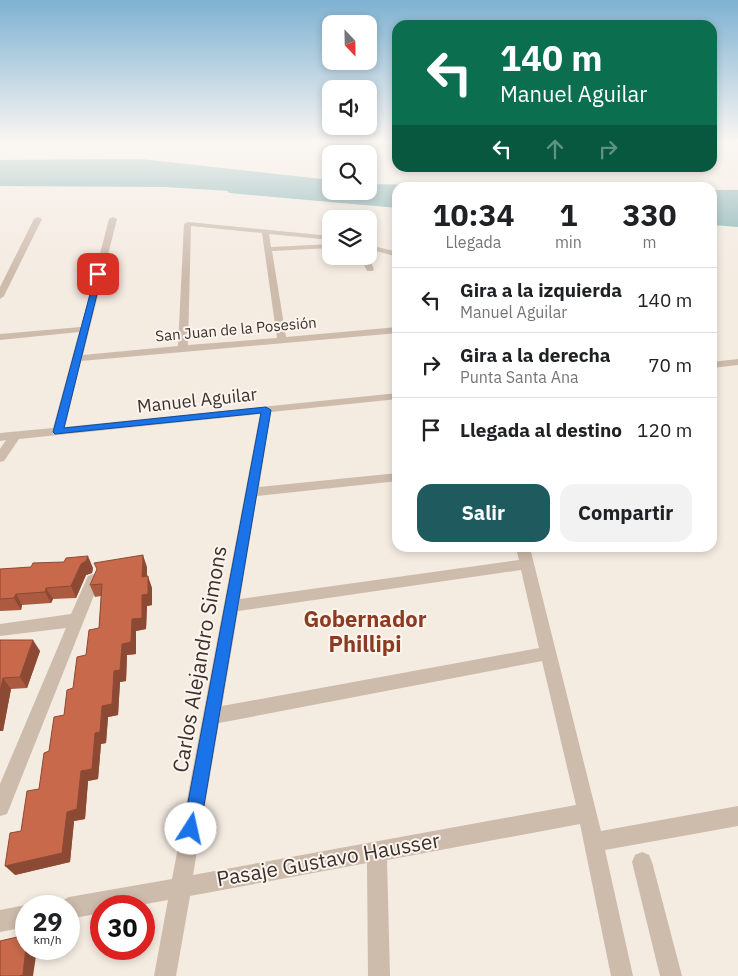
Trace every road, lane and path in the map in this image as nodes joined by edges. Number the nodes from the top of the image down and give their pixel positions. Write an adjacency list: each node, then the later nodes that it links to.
1 (38, 219): 11 (street)
2 (113, 219): 12 (street)
3 (265, 231): 4 (street); 6 (street); 16 (street)
4 (322, 237)
5 (322, 246): 6 (street)
6 (267, 249): 15 (street)
7 (377, 249): 8 (street)
8 (392, 253)
9 (368, 265): 10 (street)
10 (370, 268)
11 (0, 296)
12 (84, 329): 14 (street); 17 (street)
13 (392, 331): 15 (street, San Juan de la Posesión)
14 (0, 337)
15 (282, 340): 16 (street, San Juan de la Posesión)
16 (183, 347): 17 (street, San Juan de la Posesión)
17 (77, 358): 22 (street)
18 (738, 362): 19 (street)
19 (717, 364)
20 (392, 397): 21 (street, Manuel Aguilar)
21 (266, 410): 22 (street, Manuel Aguilar); 27 (street, Carlos Alejandro Simons)
22 (58, 432): 23 (street, Manuel Aguilar)
23 (15, 436): 24 (street, Manuel Aguilar); 25 (street)
24 (0, 437)
25 (0, 458)
26 (392, 479): 27 (street)
27 (252, 492): 30 (street, Carlos Alejandro Simons)
28 (525, 556): 30 (street); 33 (street)
29 (93, 580): 31 (street)
30 (231, 606): 34 (street, Carlos Alejandro Simons)
31 (77, 620): 32 (street); 35 (street)
32 (0, 630)
33 (549, 654): 34 (street); 36 (street)
34 (212, 716): 41 (street, Carlos Alejandro Simons)
35 (0, 807)
36 (588, 813): 38 (street); 39 (street, Pasaje Gustavo Hausser)
37 (738, 816): 38 (street)
38 (594, 842): 47 (street)
39 (377, 851): 41 (street, Pasaje Gustavo Hausser); 46 (street)
40 (642, 862): 48 (street)
41 (181, 886): 42 (street, Pasaje Gustavo Hausser); 45 (street, Carlos Alejandro Simons)
42 (80, 906)
43 (15, 918): 44 (street)
44 (0, 921)
45 (165, 976)
46 (379, 976)
47 (622, 976)
48 (671, 976)

